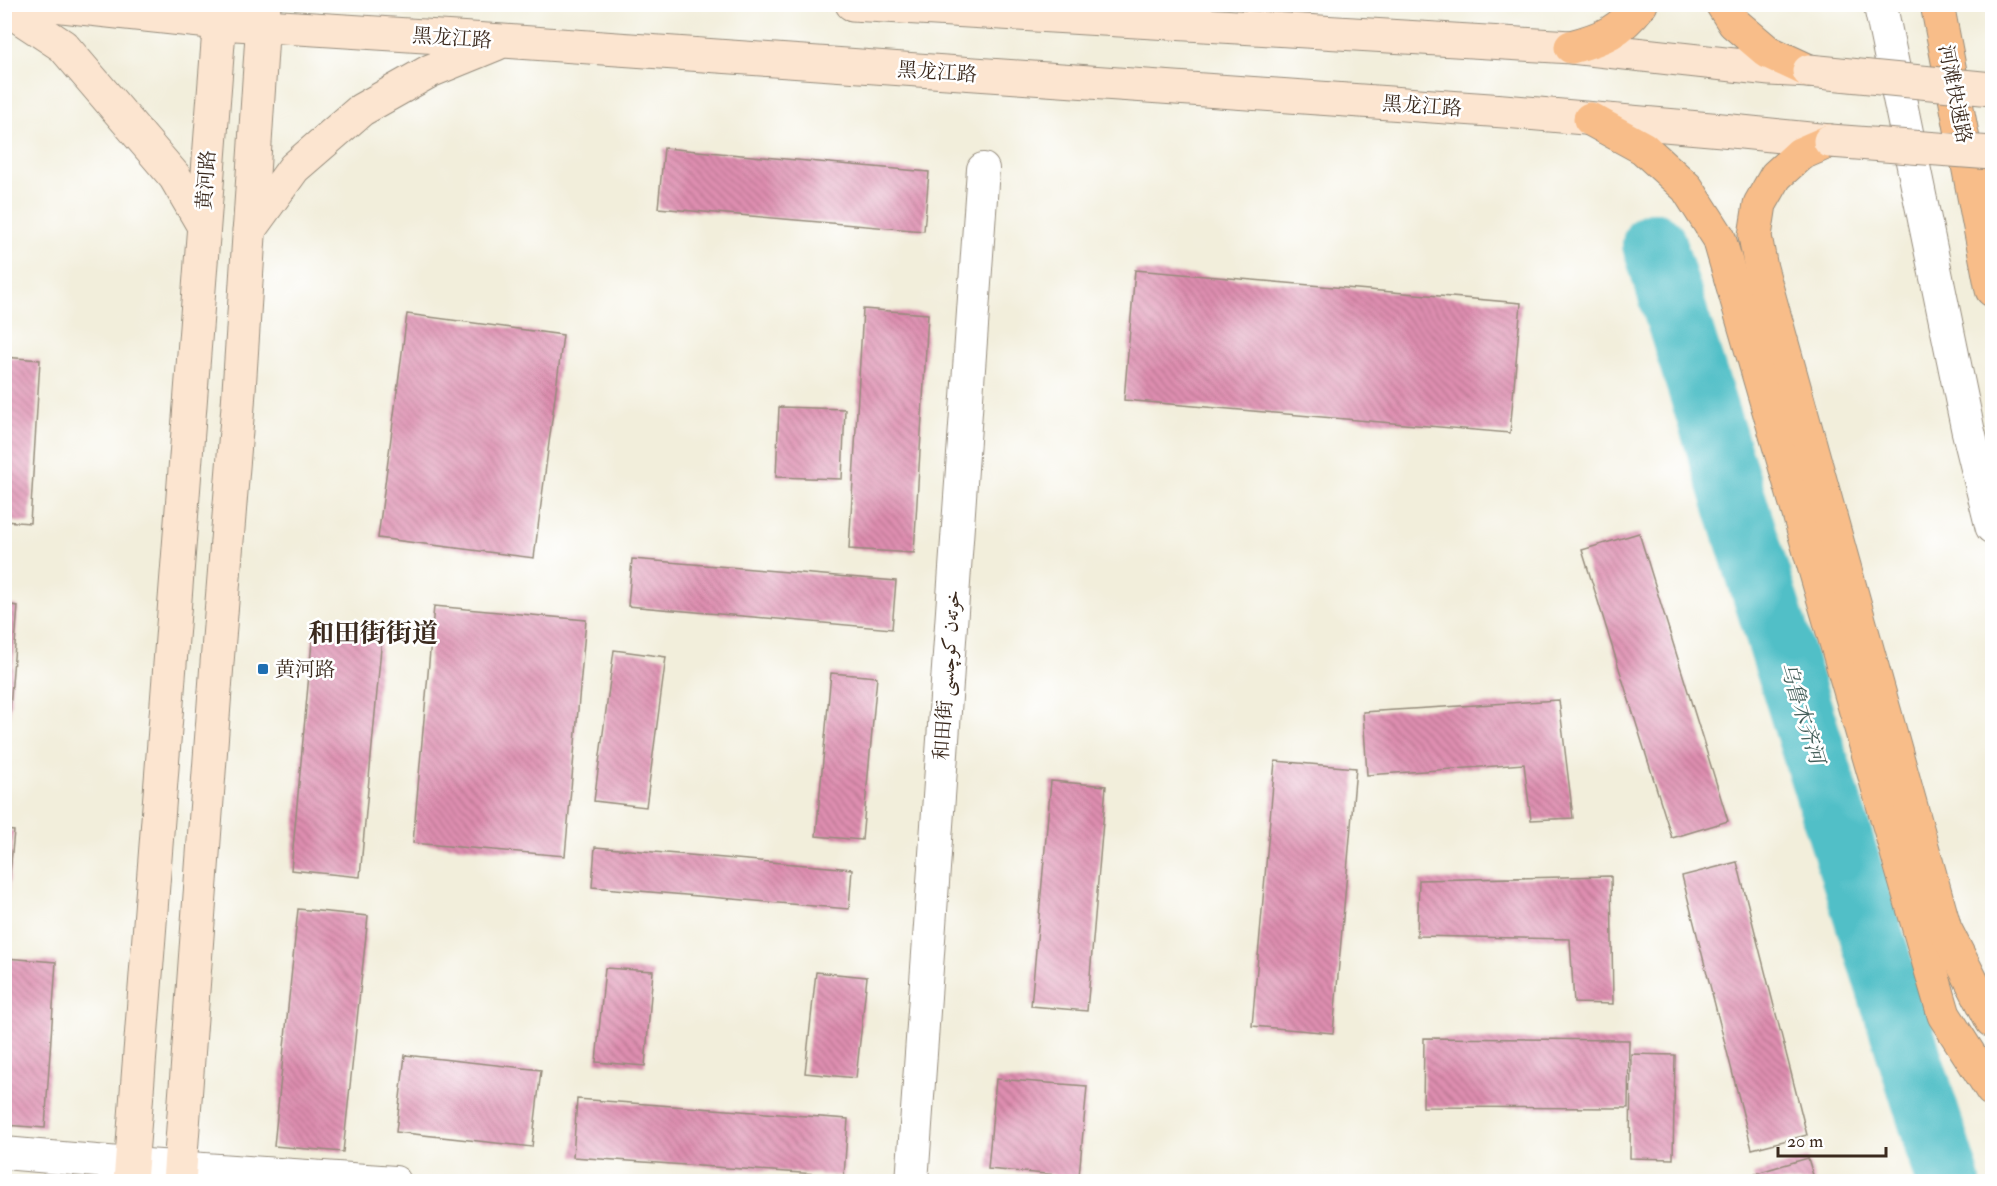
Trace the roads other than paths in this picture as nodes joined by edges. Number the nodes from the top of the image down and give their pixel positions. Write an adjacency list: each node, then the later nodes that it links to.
1 (44, 4): 8 (main road, 黑龙江路)
2 (852, 4): 11 (main road)
3 (1641, 4): 11 (highway)
4 (1722, 4): 12 (highway)
5 (1880, 4): 21 (street)
6 (1937, 4): 20 (highway, 河滩快速路)
7 (4, 7): 18 (main road)
8 (220, 14): 9 (main road, 黑龙江路); 18 (main road, 黄河路)
9 (264, 15): 10 (main road, 黑龙江路); 19 (main road)
10 (503, 41): 14 (main road, 黑龙江路); 19 (main road)
11 (1571, 47): 12 (main road)
12 (1809, 71): 13 (main road, bridge)
13 (1992, 89)
14 (1590, 119): 15 (main road, 黑龙江路); 23 (highway)
15 (1830, 141): 16 (main road, 黑龙江路, bridge); 22 (highway)
16 (1992, 153)
17 (983, 169): 28 (street, 和田街 خوتەن كوچىسى)
18 (203, 225): 25 (main road, 黄河路)
19 (249, 230): 26 (main road)
20 (1992, 290)
21 (1992, 527)
22 (1992, 1021)
23 (1992, 1090)
24 (4, 1154): 25 (street)
25 (130, 1173): 26 (street)
26 (180, 1175): 27 (street)
27 (395, 1182)
28 (912, 1182)

